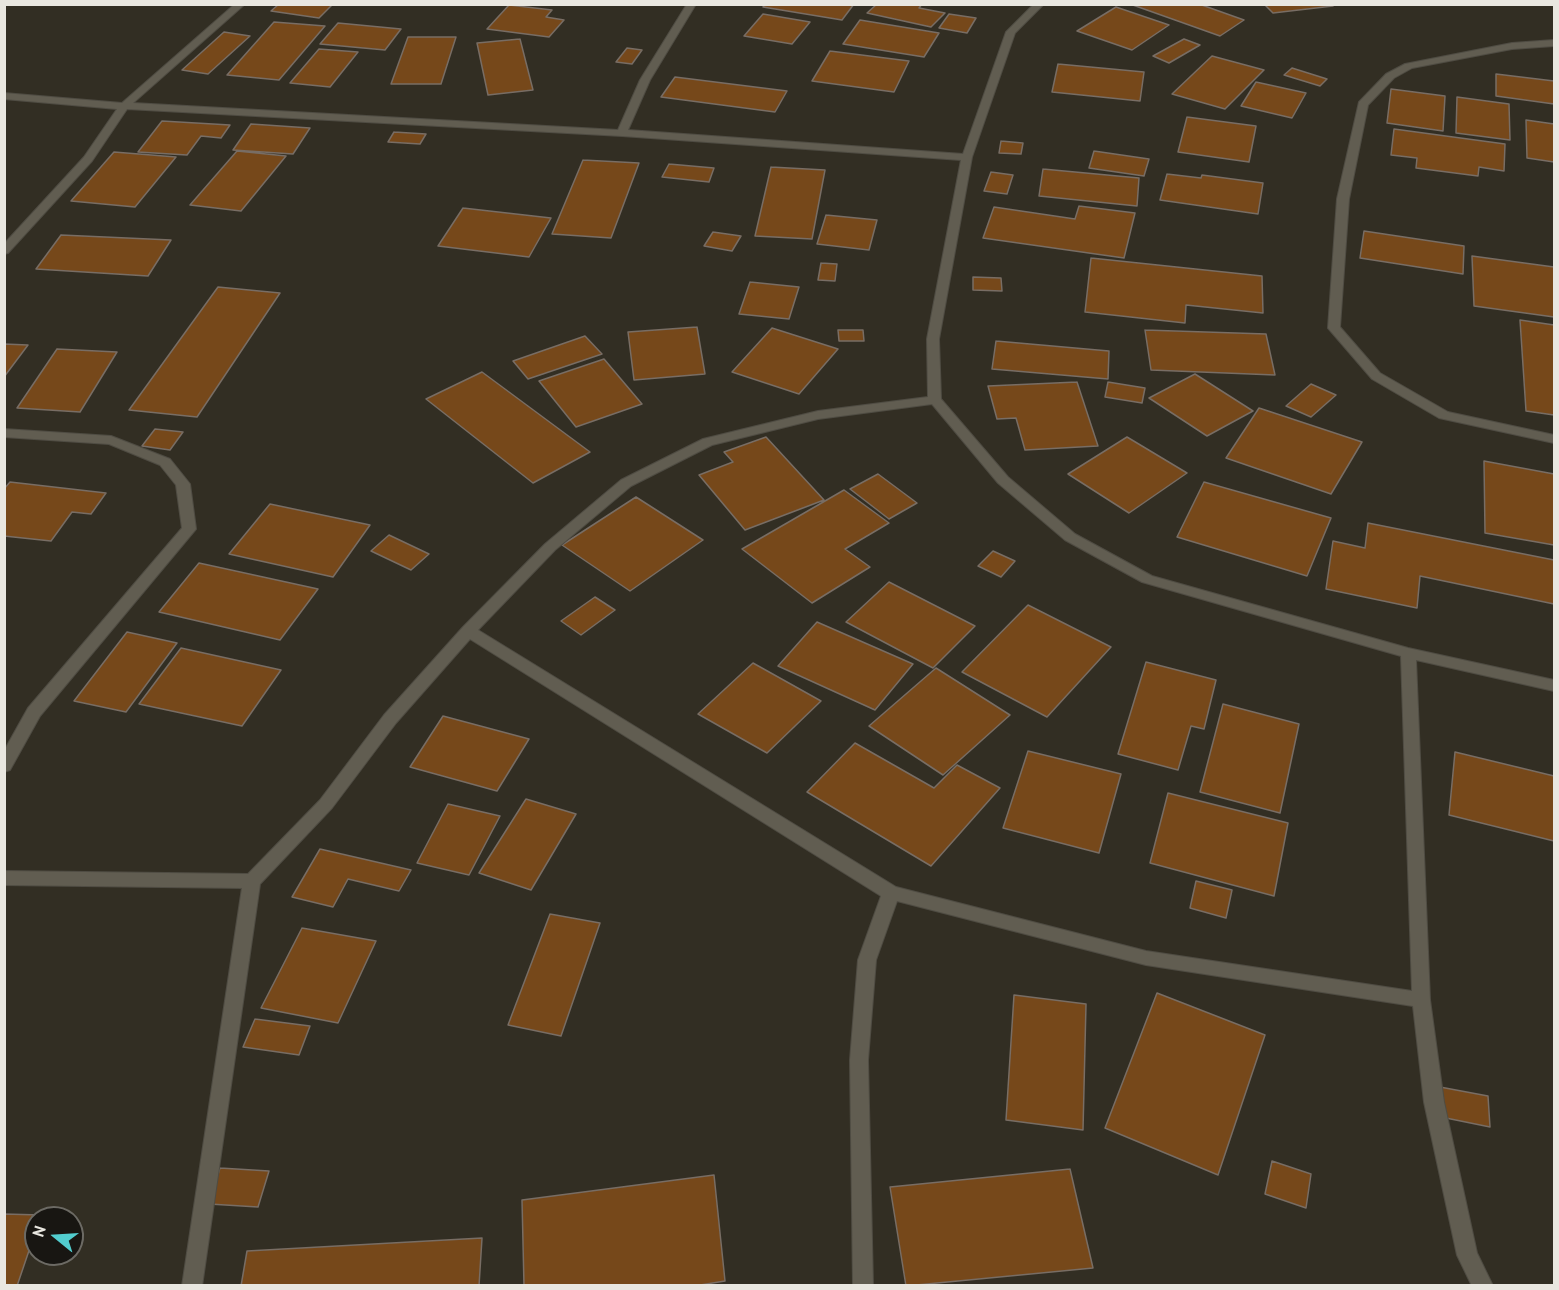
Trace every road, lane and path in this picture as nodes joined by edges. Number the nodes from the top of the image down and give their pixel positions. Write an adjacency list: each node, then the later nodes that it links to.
1 (241, 4): 6 (street)
2 (692, 4): 7 (street)
3 (1040, 4): 8 (street)
4 (1554, 43): 12 (street)
5 (4, 96): 6 (street)
6 (124, 106): 7 (street); 9 (street)
7 (622, 133): 8 (street)
8 (967, 158): 10 (street)
9 (4, 251)
10 (935, 400): 13 (street); 14 (street)
11 (4, 433): 16 (street)
12 (1554, 439)
13 (468, 631): 18 (street); 19 (street)
14 (1408, 653): 15 (street); 20 (street)
15 (1554, 685)
16 (4, 766)
17 (4, 878): 18 (street)
18 (252, 881): 21 (street)
19 (891, 893): 20 (street); 22 (street)
20 (1421, 1000): 23 (street)
21 (192, 1286)
22 (862, 1286)
23 (1483, 1286)

